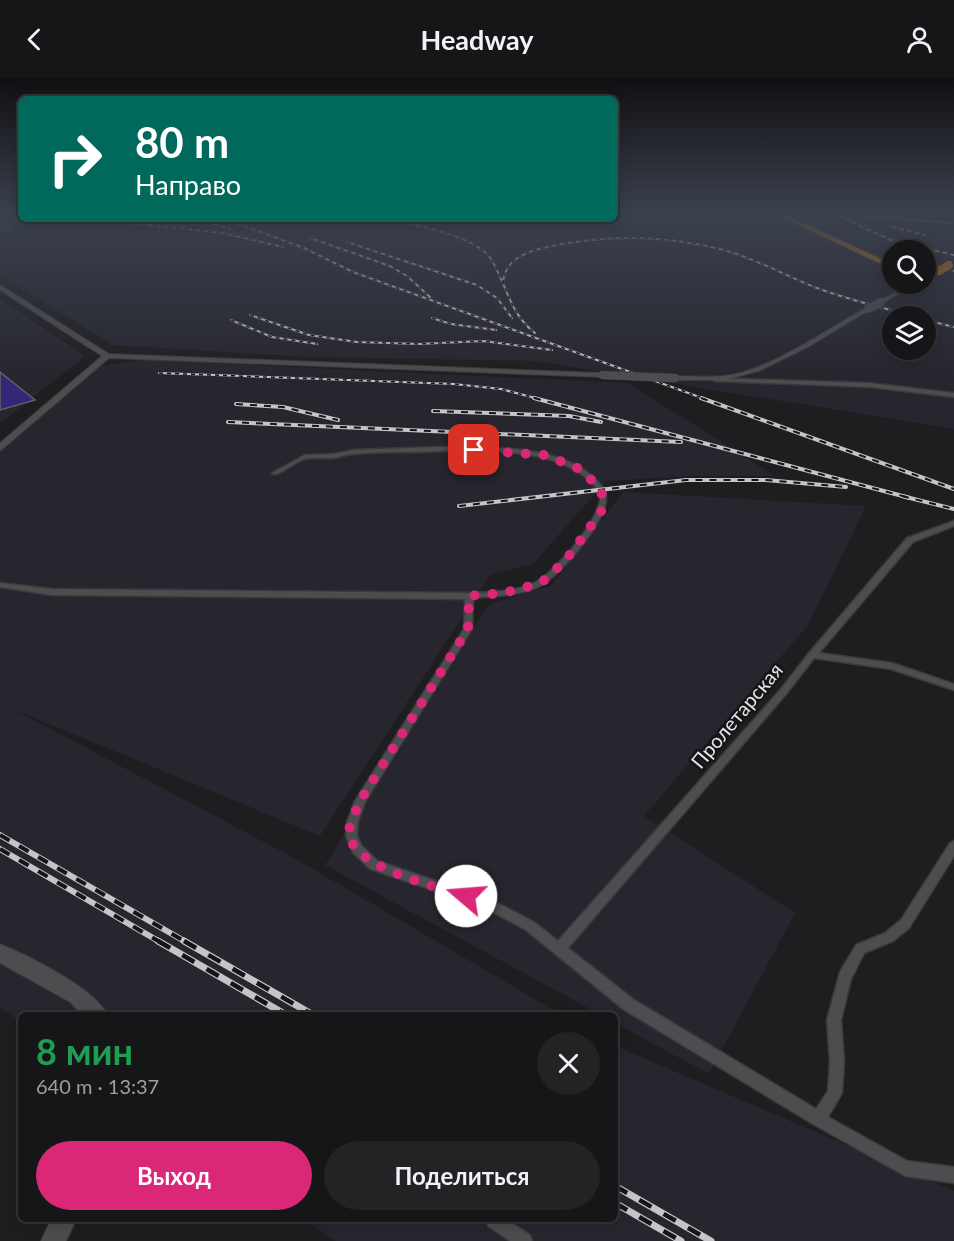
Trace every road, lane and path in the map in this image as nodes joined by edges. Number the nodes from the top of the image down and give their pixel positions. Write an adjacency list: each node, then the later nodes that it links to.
1 (0, 287): 3 (main road)
2 (895, 294): 4 (main road, bridge)
3 (107, 356): 4 (main road, bridge); 6 (main road)
4 (703, 379): 5 (street)
5 (954, 395)
6 (0, 448)
7 (275, 473): 10 (street)
8 (954, 523): 11 (street, Пролетарская)
9 (0, 585): 10 (street)
10 (469, 596): 14 (street)
11 (812, 655): 12 (street); 14 (street, Пролетарская)
12 (954, 687)
13 (954, 846): 17 (street)
14 (559, 949): 17 (street)
15 (0, 953): 16 (main road)
16 (94, 1012)
17 (818, 1119): 18 (street)
18 (954, 1175)
19 (63, 1222): 21 (main road)
20 (497, 1222): 22 (street)
21 (53, 1241)
22 (524, 1241)

